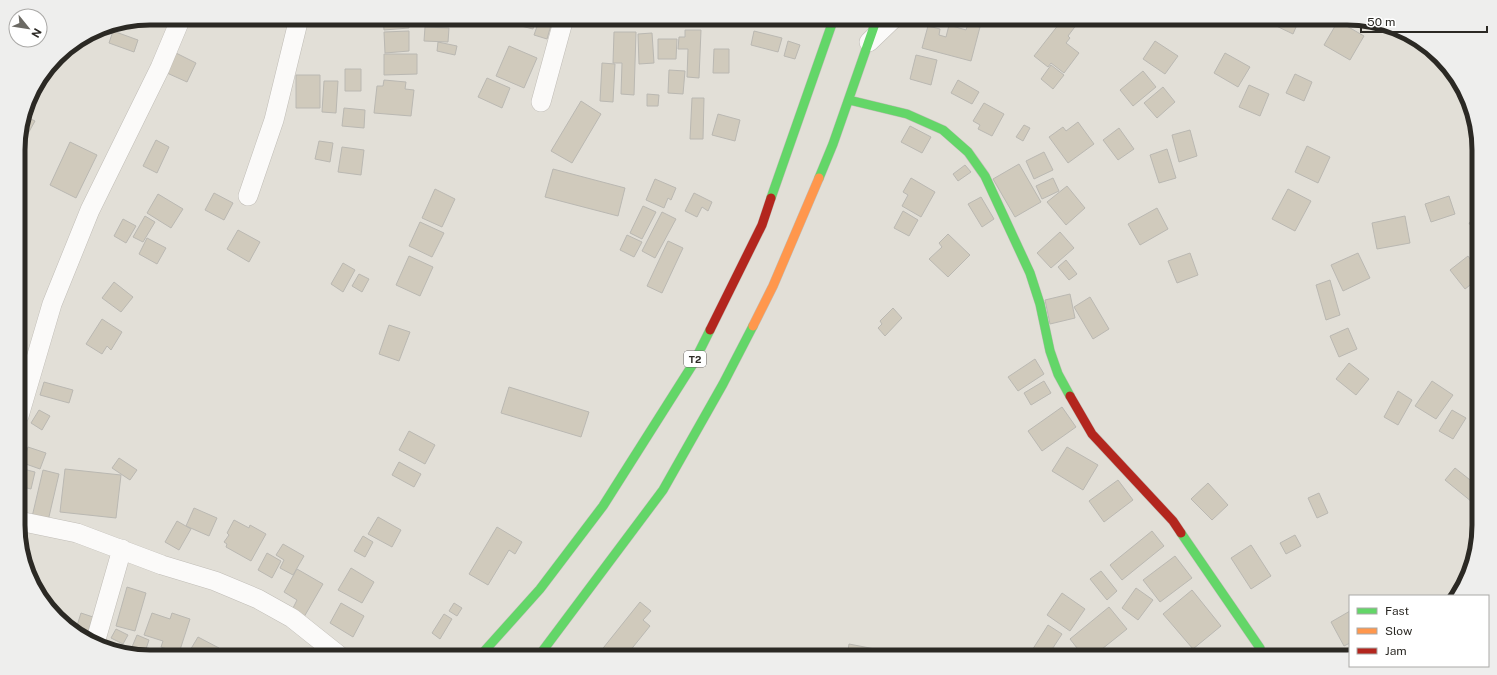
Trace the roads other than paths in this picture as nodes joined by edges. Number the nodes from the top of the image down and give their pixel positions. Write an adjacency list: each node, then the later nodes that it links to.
1 (178, 25): 11 (street)
2 (297, 25): 10 (street)
3 (562, 25): 9 (street)
4 (828, 25): 17 (main road, T2)
5 (875, 25): 7 (main road)
6 (887, 25): 7 (street)
7 (870, 42): 8 (main road)
8 (849, 100): 15 (main road); 18 (main road)
9 (541, 102)
10 (248, 196)
11 (25, 396)
12 (25, 522): 13 (street)
13 (122, 549): 14 (street); 16 (street)
14 (97, 638)
15 (1260, 648)
16 (332, 650)
17 (485, 650)
18 (545, 650)

